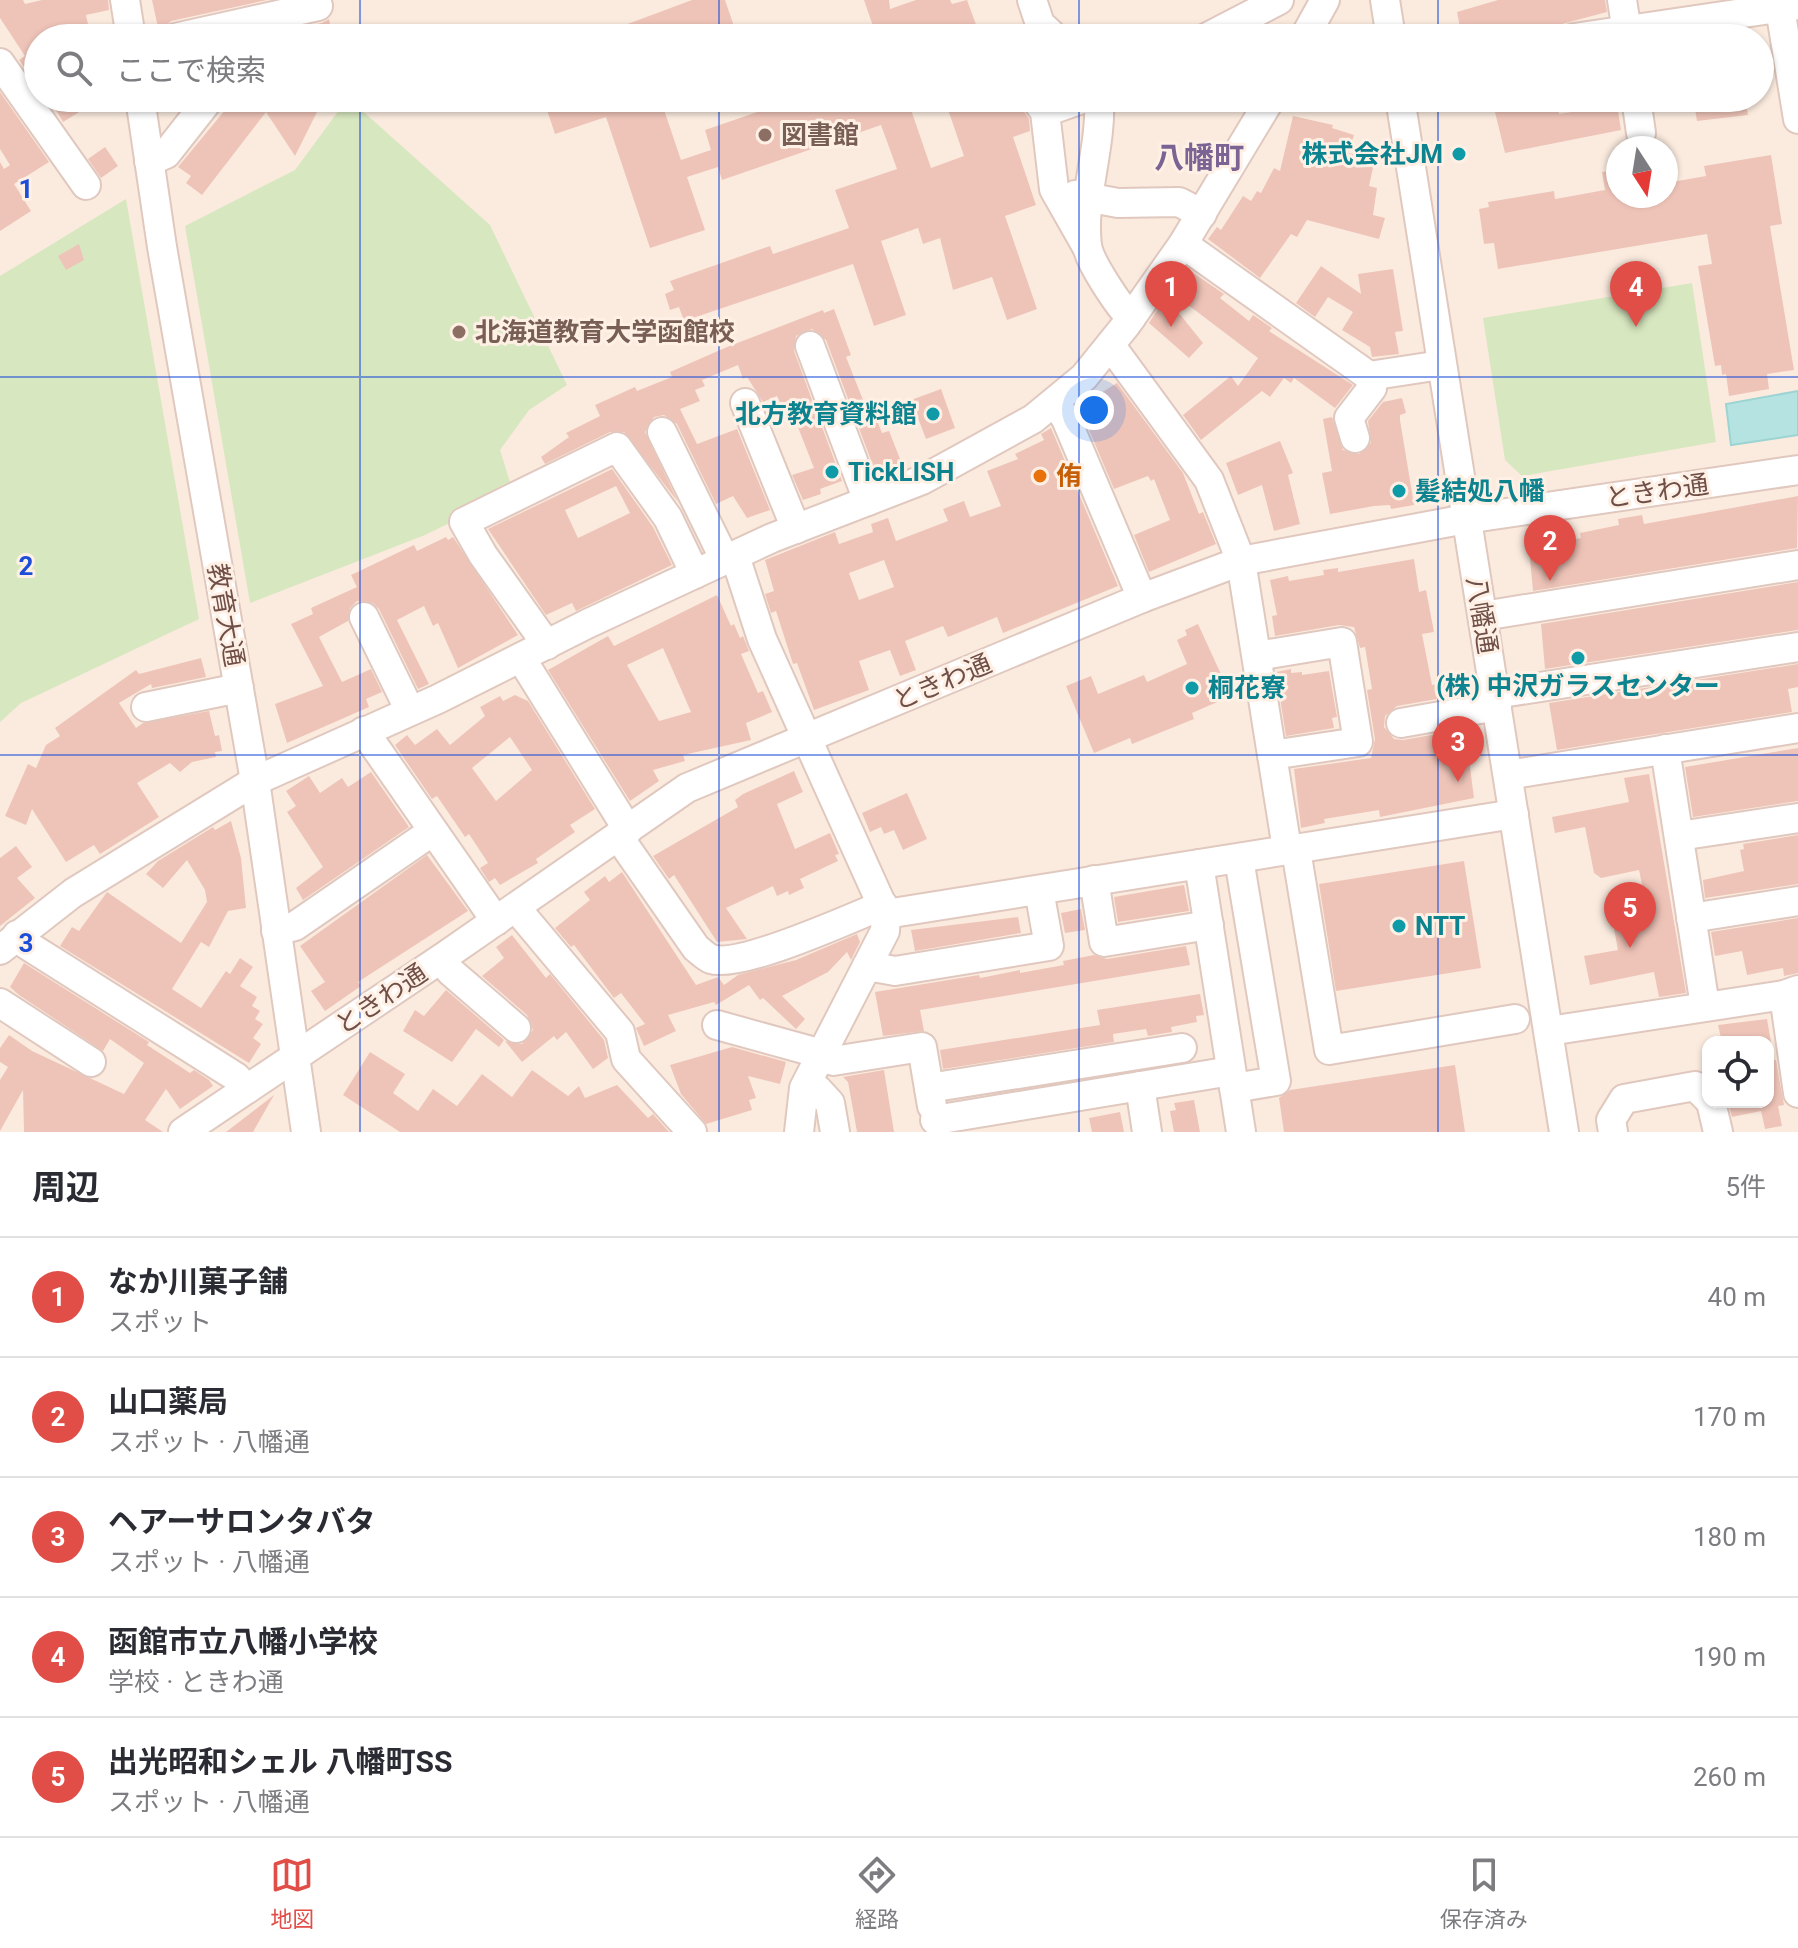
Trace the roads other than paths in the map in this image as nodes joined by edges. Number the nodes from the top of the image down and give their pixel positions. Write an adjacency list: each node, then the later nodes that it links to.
1 (125, 0): 8 (street)
2 (316, 0): 9 (street)
3 (1279, 0): 10 (street)
4 (1325, 0): 11 (street)
5 (1385, 0): 12 (street)
6 (1622, 0): 13 (street)
7 (1770, 6): 14 (street); 25 (street)
8 (129, 24)
9 (269, 24)
10 (1233, 24)
11 (1312, 24)
12 (1389, 24)
13 (1626, 24)
14 (1678, 24)
15 (0, 63): 16 (street)
16 (24, 97)
17 (35, 112): 28 (street)
18 (142, 112): 27 (street, 教育大通)
19 (199, 112): 27 (street)
20 (1041, 112): 29 (street)
21 (1100, 112): 30 (street)
22 (1263, 112): 31 (street)
23 (1402, 112): 37 (street, 八幡通)
24 (1638, 112): 26 (street)
25 (1798, 116)
26 (1641, 133)
27 (149, 161): 58 (street, 教育大通)
28 (86, 185)
29 (1054, 189): 30 (street); 33 (street)
30 (1090, 199): 31 (street); 33 (street)
31 (1202, 214): 32 (street)
32 (1183, 244): 34 (street); 38 (street)
33 (1087, 247): 34 (street)
34 (1131, 318): 36 (street)
35 (810, 346): 44 (street)
36 (1111, 346): 39 (street); 48 (street)
37 (1441, 365): 38 (street); 45 (street, 八幡通)
38 (1369, 376): 42 (street)
39 (1055, 402): 44 (street); 51 (street)
40 (745, 403): 46 (street)
41 (662, 432): 47 (street)
42 (1355, 438)
43 (1798, 470): 45 (street, ときわ通)
44 (868, 501): 46 (street)
45 (1466, 519): 48 (street, ときわ通); 52 (street, 八幡通)
46 (796, 529): 47 (street)
47 (730, 558): 50 (street); 65 (street)
48 (1241, 561): 51 (street, ときわ通); 56 (street)
49 (1798, 565): 52 (street)
50 (695, 574): 54 (street); 54 (street)
51 (1142, 598): 65 (street, ときわ通)
52 (1483, 616): 59 (street, 八幡通)
53 (364, 617): 61 (street)
54 (547, 645): 57 (street)
55 (1798, 647): 59 (street)
56 (1257, 656): 67 (street); 67 (street)
57 (521, 658): 61 (street); 73 (street)
58 (239, 688): 60 (street); 69 (street, 教育大通)
59 (1496, 700): 62 (street); 68 (street, 八幡通)
60 (146, 707)
61 (410, 711): 64 (street)
62 (1401, 723)
63 (1798, 728): 66 (street)
64 (364, 731): 69 (street); 72 (street)
65 (806, 739): 73 (street, ときわ通); 81 (street)
66 (1665, 749): 68 (street); 74 (street)
67 (1272, 755): 75 (street)
68 (1508, 775): 70 (street, 八幡通)
69 (255, 781): 85 (street, 教育大通); 86 (street)
70 (1514, 814): 75 (street); 95 (street, 八幡通)
71 (1798, 818): 74 (street)
72 (433, 831): 82 (street); 85 (street)
73 (623, 833): 81 (street); 82 (street, ときわ通)
74 (1679, 836): 83 (street)
75 (1292, 856): 76 (street); 92 (street)
76 (1199, 864): 78 (street); 84 (street)
77 (1241, 871): 100 (street)
78 (1094, 880): 79 (street); 84 (street)
79 (1039, 890): 81 (street); 88 (street)
80 (1798, 901): 83 (street)
81 (884, 910): 88 (street)
82 (506, 915): 87 (street, ときわ通); 111 (street)
83 (1691, 918): 91 (street)
84 (1209, 925): 100 (street)
85 (276, 931): 97 (street, 教育大通)
86 (9, 943): 103 (street)
87 (441, 959): 94 (street); 97 (street, ときわ通)
88 (867, 966): 96 (street)
89 (1791, 993): 91 (street); 106 (street)
90 (0, 1003): 98 (street)
91 (1705, 1006): 95 (street)
92 (1515, 1019)
93 (717, 1025): 96 (street)
94 (516, 1028)
95 (1549, 1031): 116 (street, 八幡通)
96 (827, 1057): 102 (street); 112 (street)
97 (293, 1058): 103 (street, ときわ通); 110 (street, 教育大通)
98 (91, 1062)
99 (1187, 1078): 100 (street); 101 (street); 102 (street)
100 (1232, 1079): 115 (street)
101 (1140, 1086): 108 (street); 114 (street)
102 (929, 1088): 108 (street)
103 (247, 1089): 109 (street, ときわ通)
104 (818, 1090): 113 (street)
105 (1702, 1093): 117 (street)
106 (1798, 1093)
107 (1712, 1108): 118 (street)
108 (936, 1126)
109 (183, 1132)
110 (306, 1132)
111 (692, 1132)
112 (799, 1132)
113 (835, 1132)
114 (1147, 1132)
115 (1241, 1132)
116 (1564, 1132)
117 (1613, 1132)
118 (1718, 1132)

